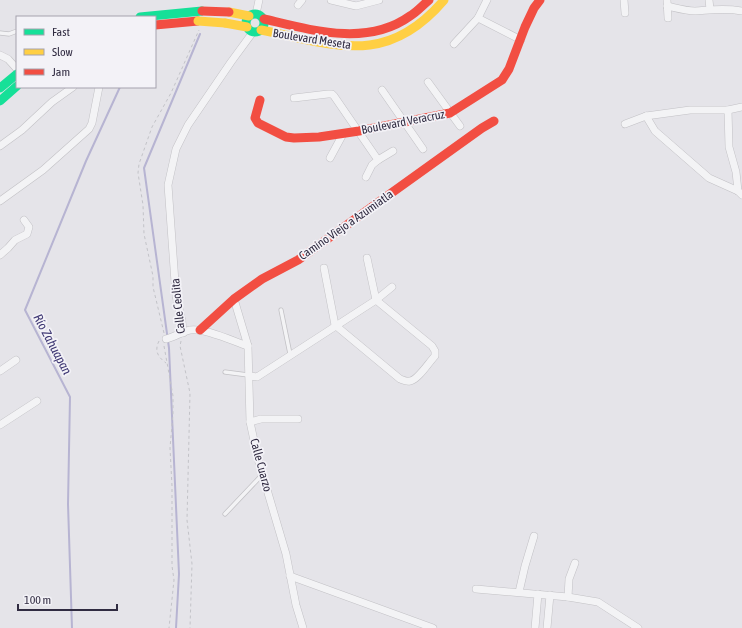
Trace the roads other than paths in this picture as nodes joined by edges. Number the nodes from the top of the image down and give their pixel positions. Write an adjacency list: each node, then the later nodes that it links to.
1 (259, 0): 16 (street)
2 (331, 0): 10 (street)
3 (379, 0): 10 (street)
4 (430, 0): 16 (street, Boulevard Meseta)
5 (444, 0): 20 (street, Boulevard Meseta)
6 (487, 0): 17 (street)
7 (540, 0): 23 (street, Boulevard Veracruz)
8 (624, 0): 14 (street)
9 (709, 0): 12 (street)
10 (358, 3)
11 (667, 3): 12 (street); 18 (street)
12 (710, 9): 13 (street)
13 (742, 11)
14 (625, 13)
15 (146, 16): 16 (street, Boulevard Meseta, bridge)
16 (256, 16): 20 (street); 20 (street)
17 (478, 18): 23 (street); 24 (street)
18 (668, 18)
19 (156, 24): 20 (street, Boulevard Meseta, bridge)
20 (254, 30): 64 (street, Calle Ceolita)
21 (16, 31): 22 (lane)
22 (0, 34)
23 (521, 40): 39 (street, Boulevard Veracruz)
24 (454, 44)
25 (0, 56): 26 (street)
26 (16, 68)
27 (16, 75): 30 (street)
28 (428, 82): 39 (street)
29 (16, 87): 36 (street)
30 (0, 88)
31 (72, 88): 47 (street)
32 (99, 88): 54 (street)
33 (382, 90): 41 (street)
34 (294, 98): 45 (street)
35 (260, 100): 46 (street, Boulevard Veracruz)
36 (0, 101)
37 (742, 107): 38 (street)
38 (728, 110): 40 (street); 53 (street)
39 (450, 113): 41 (street, Boulevard Veracruz); 44 (street)
40 (646, 116): 43 (street); 53 (street)
41 (404, 122): 45 (street, Boulevard Veracruz); 48 (street)
42 (494, 122): 60 (street, Camino Viejo a Azumiatla)
43 (625, 124)
44 (460, 126)
45 (359, 131): 46 (street, Boulevard Veracruz); 51 (street)
46 (343, 134): 50 (street)
47 (0, 146)
48 (423, 149)
49 (392, 151): 51 (street)
50 (330, 158)
51 (378, 160): 52 (street)
52 (366, 177)
53 (740, 194)
54 (0, 201)
55 (24, 220): 56 (street)
56 (0, 255)
57 (367, 258): 61 (street)
58 (324, 268): 63 (street)
59 (392, 287): 61 (street)
60 (234, 299): 64 (street, Camino Viejo a Azumiatla); 65 (street, Calle Cuarzo)
61 (376, 300): 63 (street); 63 (street)
62 (281, 310): 66 (lane)
63 (335, 325): 66 (street)
64 (200, 330): 65 (street)
65 (248, 346): 70 (street, Calle Cuarzo)
66 (290, 354): 70 (street)
67 (16, 360): 68 (street)
68 (0, 371)
69 (225, 372): 70 (lane)
70 (250, 376): 73 (street, Calle Cuarzo)
71 (37, 401): 74 (street)
72 (298, 419): 73 (street)
73 (250, 422): 75 (street, Calle Cuarzo)
74 (0, 425)
75 (263, 474): 76 (lane); 79 (street, Calle Cuarzo)
76 (225, 514)
77 (534, 536): 81 (street)
78 (575, 563): 84 (street)
79 (290, 576): 85 (street, Calle Cuarzo); 86 (street)
80 (476, 589): 81 (street)
81 (519, 592): 82 (street)
82 (538, 594): 83 (street); 87 (street)
83 (550, 595): 84 (street); 88 (street)
84 (568, 597): 89 (street)
85 (303, 628)
86 (433, 628)
87 (535, 628)
88 (547, 628)
89 (638, 628)

